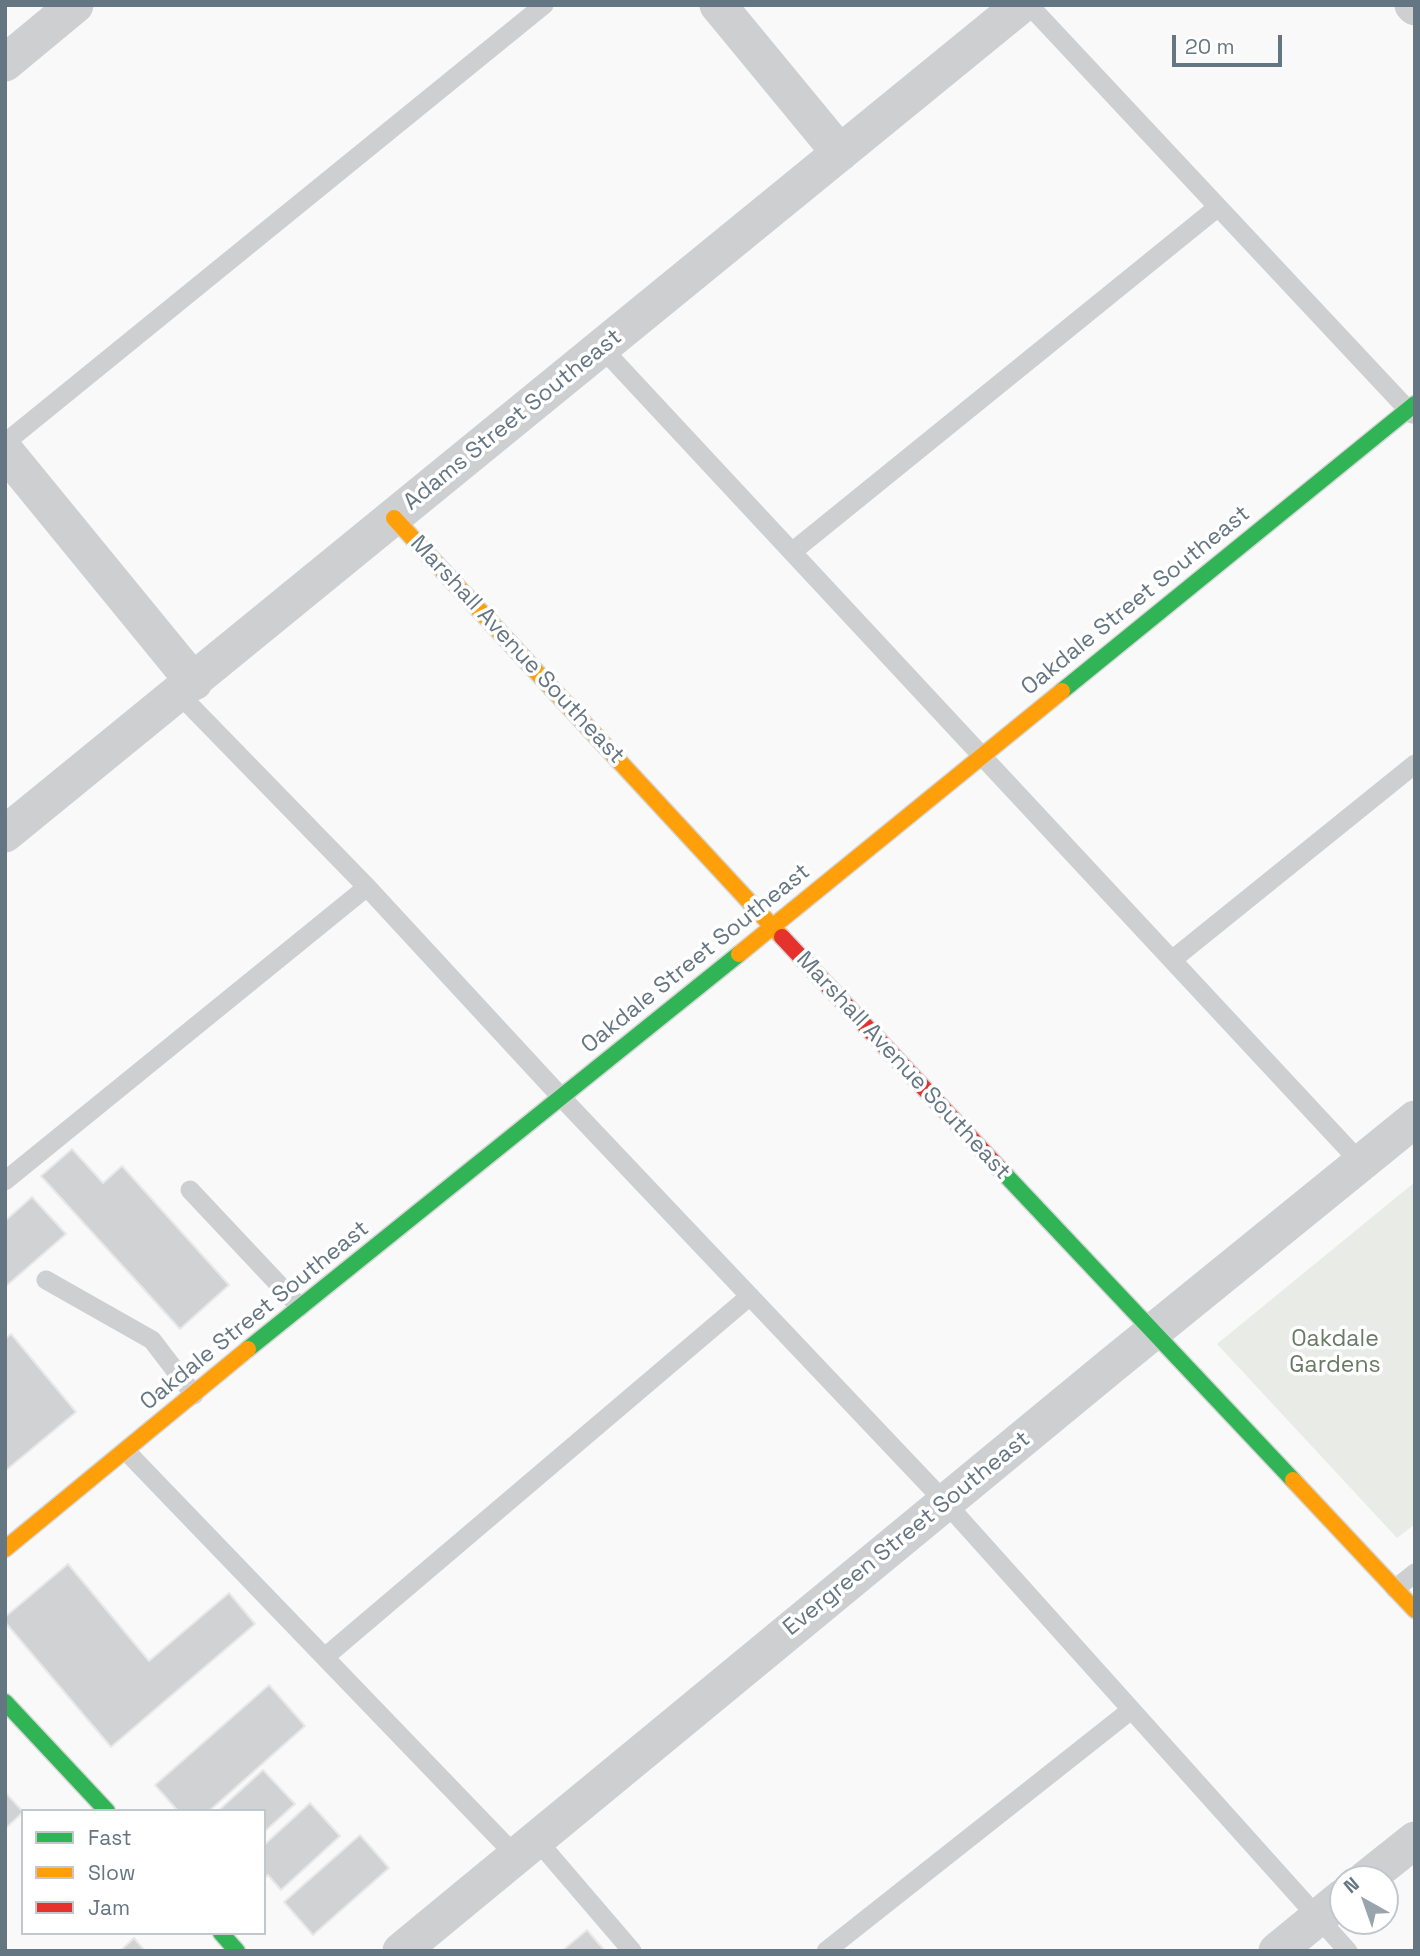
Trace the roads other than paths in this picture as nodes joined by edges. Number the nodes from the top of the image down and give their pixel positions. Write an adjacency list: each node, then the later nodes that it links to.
1 (75, 5): 6 (street)
2 (544, 5): 11 (lane)
3 (718, 5): 7 (street)
4 (1020, 5): 7 (street, Adams Street Southeast)
5 (1029, 5): 8 (lane)
6 (5, 63)
7 (840, 153): 9 (street, Adams Street Southeast)
8 (1218, 207): 10 (lane); 14 (lane)
9 (602, 348): 13 (street, Adams Street Southeast); 14 (lane)
10 (1412, 410): 16 (street, Oakdale Street Southeast)
11 (5, 443)
12 (5, 451): 15 (street)
13 (394, 518): 15 (street, Adams Street Southeast); 20 (street, Marshall Avenue Southeast)
14 (792, 552): 16 (lane)
15 (186, 688): 18 (street, Adams Street Southeast); 19 (lane)
16 (982, 756): 20 (street, Oakdale Street Southeast); 21 (lane)
17 (1415, 764): 21 (lane)
18 (5, 834)
19 (368, 887): 22 (lane); 25 (lane)
20 (773, 927): 22 (street, Oakdale Street Southeast); 30 (street, Marshall Avenue Southeast)
21 (1172, 960): 24 (lane)
22 (562, 1098): 28 (lane); 29 (street, Oakdale Street Southeast)
23 (1415, 1119): 24 (street, Evergreen Street Southeast)
24 (1360, 1163): 30 (street, Evergreen Street Southeast)
25 (5, 1181)
26 (190, 1190): 29 (lane)
27 (46, 1280): 31 (lane)
28 (750, 1296): 33 (lane); 38 (lane)
29 (300, 1307): 31 (street, Oakdale Street Southeast)
30 (1152, 1332): 33 (street, Evergreen Street Southeast); 36 (street, Marshall Avenue Southeast)
31 (194, 1395): 32 (street, Oakdale Street Southeast)
32 (126, 1451): 34 (street, Oakdale Street Southeast); 38 (lane)
33 (945, 1502): 40 (lane); 43 (street, Evergreen Street Southeast)
34 (5, 1549)
35 (1415, 1573): 36 (lane)
36 (1395, 1589): 37 (street, Marshall Avenue Southeast)
37 (1415, 1610)
38 (325, 1657): 43 (lane)
39 (5, 1702): 41 (street)
40 (1131, 1710): 45 (lane); 51 (lane)
41 (105, 1809)
42 (1415, 1840): 44 (street)
43 (526, 1847): 49 (street, Evergreen Street Southeast); 50 (lane)
44 (1384, 1865)
45 (1329, 1907)
46 (1329, 1909): 52 (street)
47 (223, 1935): 48 (street)
48 (237, 1951)
49 (401, 1951)
50 (632, 1951)
51 (826, 1951)
52 (1277, 1951)

